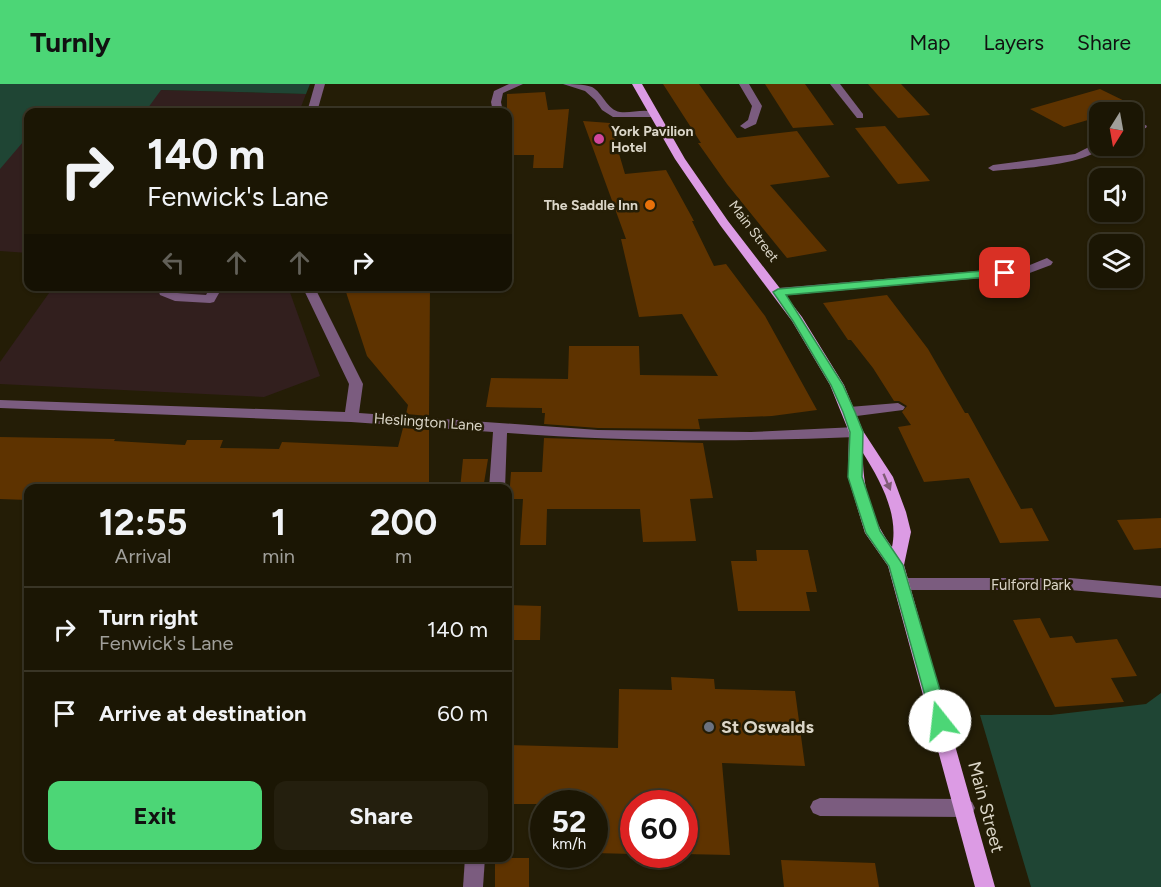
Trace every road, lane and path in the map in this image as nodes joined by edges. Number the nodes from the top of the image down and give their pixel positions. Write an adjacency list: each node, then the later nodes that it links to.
1 (320, 84): 7 (street)
2 (518, 84): 8 (street)
3 (568, 84): 9 (street)
4 (637, 84): 9 (main road, Main Street)
5 (744, 84): 11 (street)
6 (835, 84): 10 (street)
7 (313, 108)
8 (497, 108)
9 (652, 114): 18 (main road, Main Street)
10 (860, 116)
11 (744, 126)
12 (1089, 151): 13 (street)
13 (993, 168)
14 (1047, 262): 18 (street)
15 (164, 291): 16 (street)
16 (214, 291)
17 (310, 291): 22 (street)
18 (778, 292): 21 (main road, Main Street)
19 (0, 404): 22 (street, Heslington Lane)
20 (898, 407): 21 (street)
21 (849, 412): 24 (main road, Main Street)
22 (351, 417): 23 (street, Heslington Lane)
23 (500, 427): 24 (street, Heslington Lane); 25 (street)
24 (856, 432): 26 (main road, Main Street); 26 (main road, Main Street, one-way to 26)
25 (497, 484)
26 (896, 565): 27 (main road, Main Street)
27 (901, 584): 28 (street, Fulford Park); 30 (main road, Main Street)
28 (1161, 592)
29 (820, 807): 30 (street)
30 (965, 808): 33 (main road, Main Street)
31 (475, 862): 32 (street)
32 (473, 887)
33 (985, 887)

